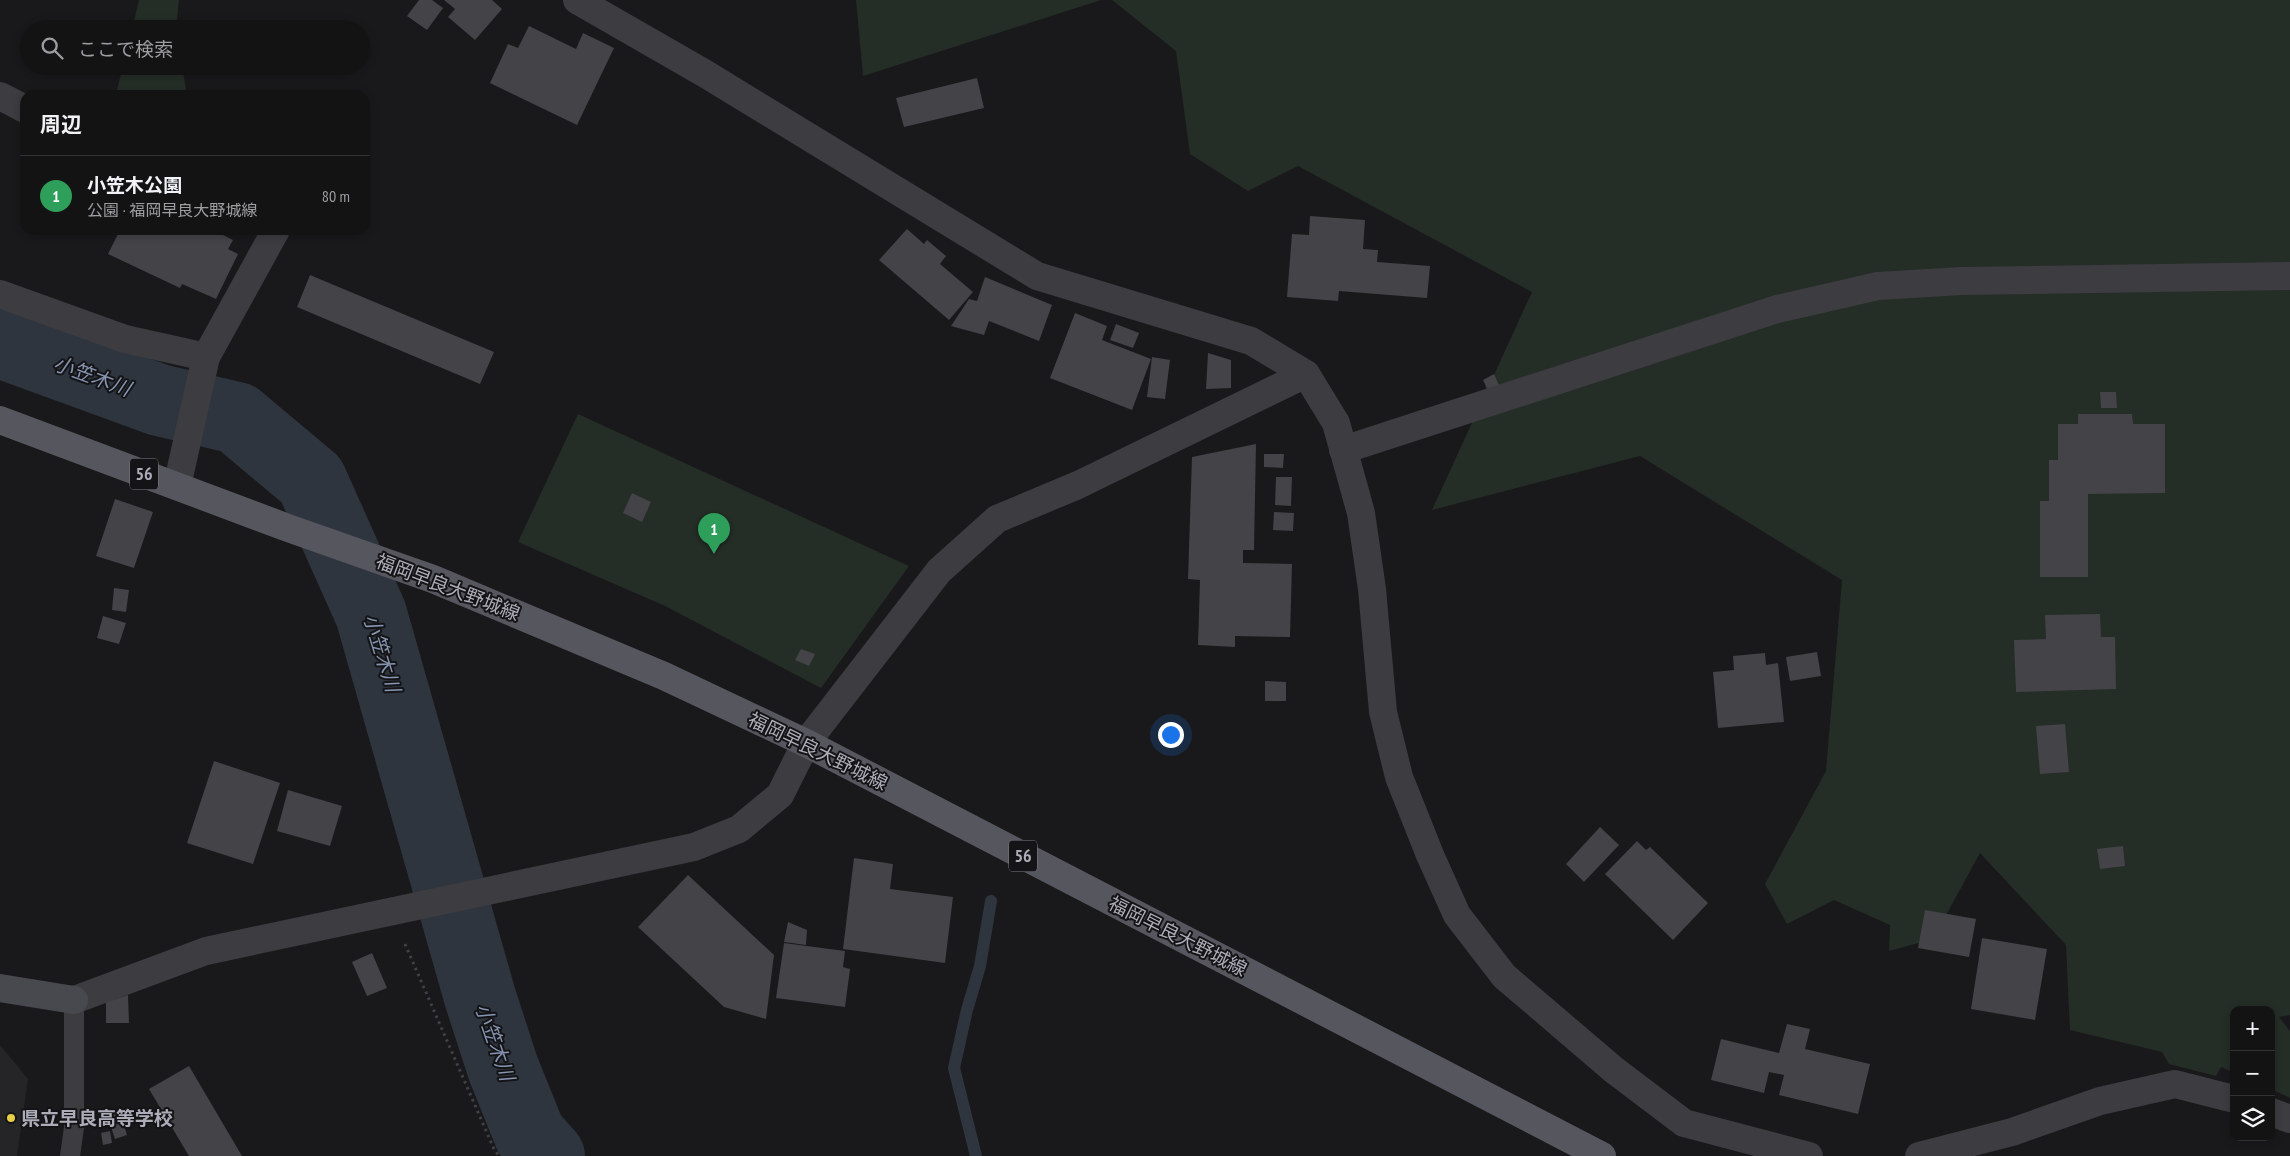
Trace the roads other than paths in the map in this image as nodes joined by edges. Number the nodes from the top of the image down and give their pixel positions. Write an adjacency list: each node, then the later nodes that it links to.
1 (577, 0): 8 (street)
2 (0, 96): 3 (street)
3 (20, 106)
4 (273, 235): 7 (street)
5 (2290, 276): 10 (street)
6 (0, 294): 7 (street)
7 (206, 357): 11 (street)
8 (1306, 374): 10 (street); 12 (street)
9 (0, 420): 11 (main road, 福岡早良大野城線 / 56)
10 (1343, 450): 20 (street)
11 (177, 486): 12 (main road, 福岡早良大野城線 / 56)
12 (806, 743): 14 (street); 19 (main road, 福岡早良大野城線 / 56)
13 (0, 988): 14 (street)
14 (74, 1000): 18 (lane)
15 (2230, 1098): 21 (street)
16 (2275, 1114): 17 (street)
17 (2290, 1120)
18 (70, 1156)
19 (1602, 1156)
20 (1809, 1156)
21 (1919, 1156)

